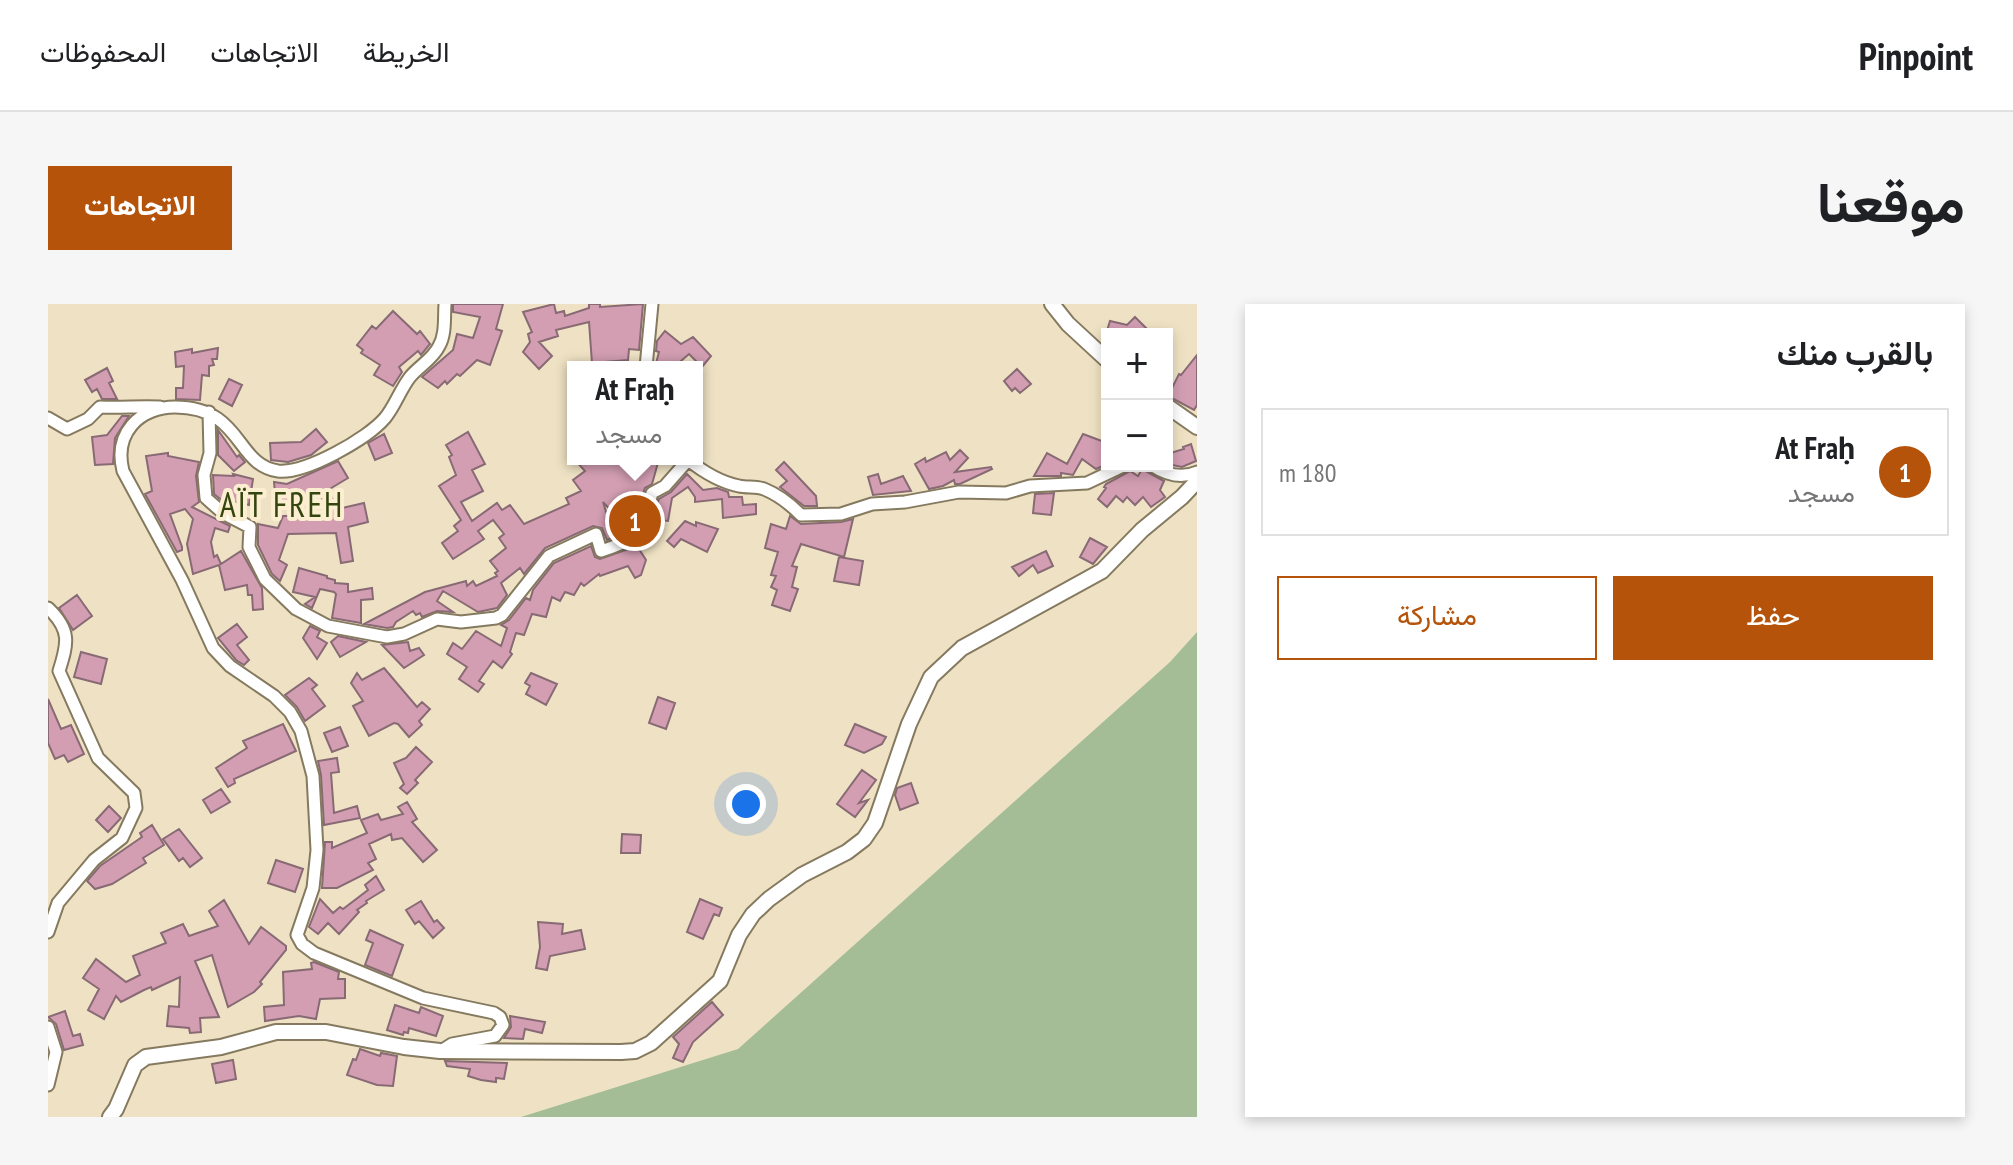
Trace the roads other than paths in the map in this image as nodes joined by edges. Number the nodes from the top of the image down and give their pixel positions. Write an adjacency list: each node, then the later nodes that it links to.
1 (445, 304): 8 (street)
2 (652, 304): 5 (street)
3 (1052, 304): 4 (main road)
4 (1101, 354)
5 (647, 361)
6 (164, 407): 8 (street); 9 (street); 20 (street)
7 (1173, 410): 10 (main road)
8 (209, 412): 11 (street)
9 (48, 418)
10 (1197, 427)
11 (682, 465)
12 (695, 465): 13 (street)
13 (1110, 472)
14 (1167, 472): 15 (street)
15 (1197, 472)
16 (1197, 481): 20 (main road)
17 (48, 608): 18 (street)
18 (48, 932)
19 (48, 1027): 21 (street)
20 (440, 1051): 22 (main road)
21 (48, 1085)
22 (110, 1117)

